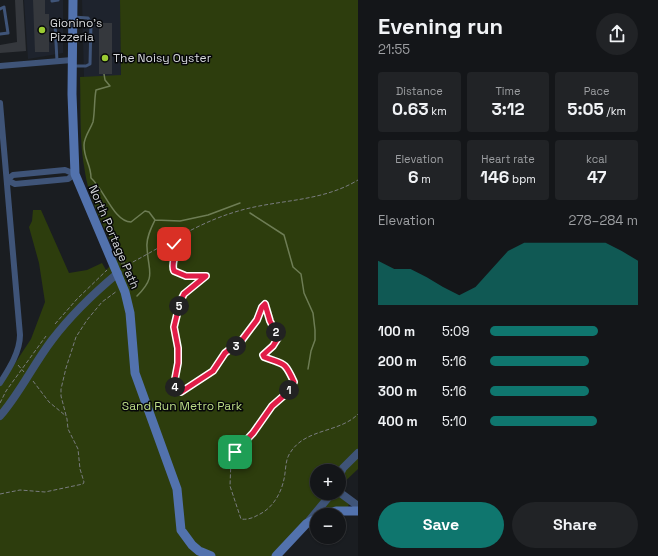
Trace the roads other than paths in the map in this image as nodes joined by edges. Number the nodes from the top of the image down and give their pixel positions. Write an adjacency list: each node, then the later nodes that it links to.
1 (58, 0): 3 (lane)
2 (73, 0): 5 (main road, North Portage Path)
3 (52, 1)
4 (0, 9): 6 (lane)
5 (73, 19): 7 (lane); 8 (main road, North Portage Path); 8 (lane)
6 (0, 34)
7 (57, 61): 8 (street); 9 (street)
8 (72, 63): 11 (main road, North Portage Path)
9 (0, 66)
10 (0, 103): 12 (street)
11 (75, 174): 12 (street); 12 (street); 13 (main road, North Portage Path)
12 (7, 180): 14 (street)
13 (118, 273): 15 (street); 25 (main road, North Portage Path)
14 (0, 383)
15 (0, 416)
16 (358, 453): 17 (street)
17 (346, 465)
18 (346, 497): 20 (street)
19 (326, 500): 24 (street)
20 (358, 506)
21 (346, 511): 22 (main road)
22 (358, 511)
23 (310, 522): 24 (main road)
24 (306, 524): 26 (main road)
25 (211, 556)
26 (276, 556)

